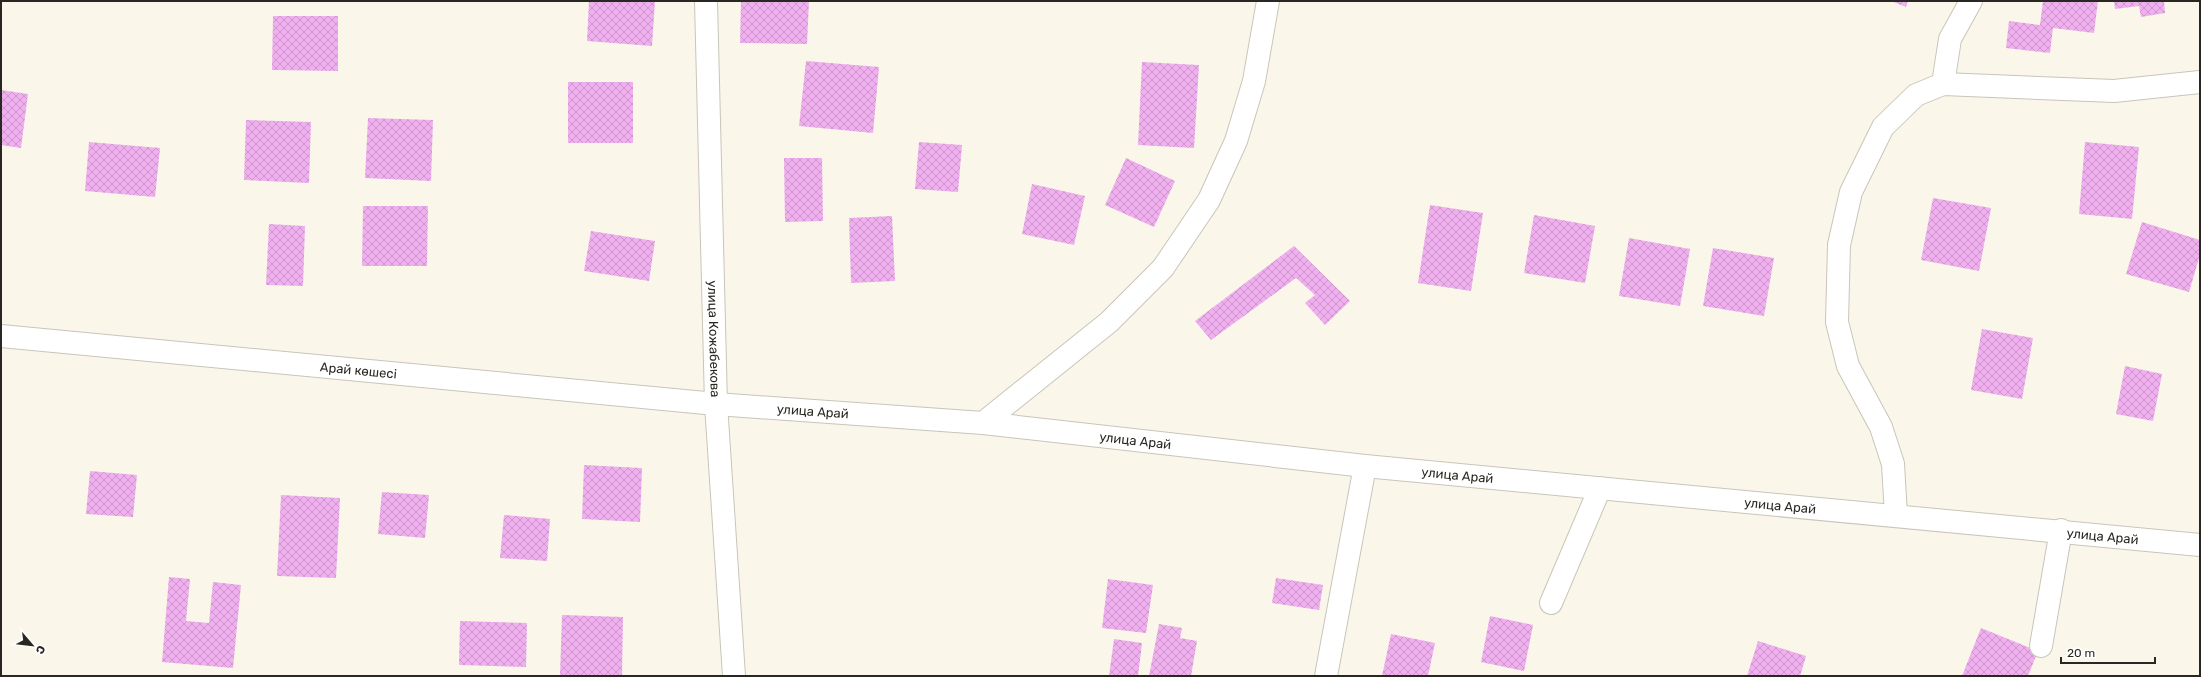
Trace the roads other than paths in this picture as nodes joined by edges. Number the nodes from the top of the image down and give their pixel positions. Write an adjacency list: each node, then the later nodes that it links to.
1 (706, 1): 7 (street, улица Кожабекова)
2 (1268, 1): 8 (street)
3 (1971, 1): 5 (street)
4 (2200, 82): 5 (street)
5 (1943, 84): 11 (street)
6 (1, 336): 7 (street, Арай көшесі)
7 (716, 404): 8 (street, улица Арай); 16 (street, улица Кожабекова)
8 (983, 423): 9 (street, улица Арай)
9 (1365, 466): 10 (street, улица Арай); 17 (street)
10 (1600, 488): 11 (street, улица Арай); 14 (street)
11 (1896, 515): 12 (street, улица Арай)
12 (2062, 530): 13 (street, улица Арай); 15 (street)
13 (2200, 544)
14 (1552, 603)
15 (2042, 646)
16 (734, 676)
17 (1326, 676)

